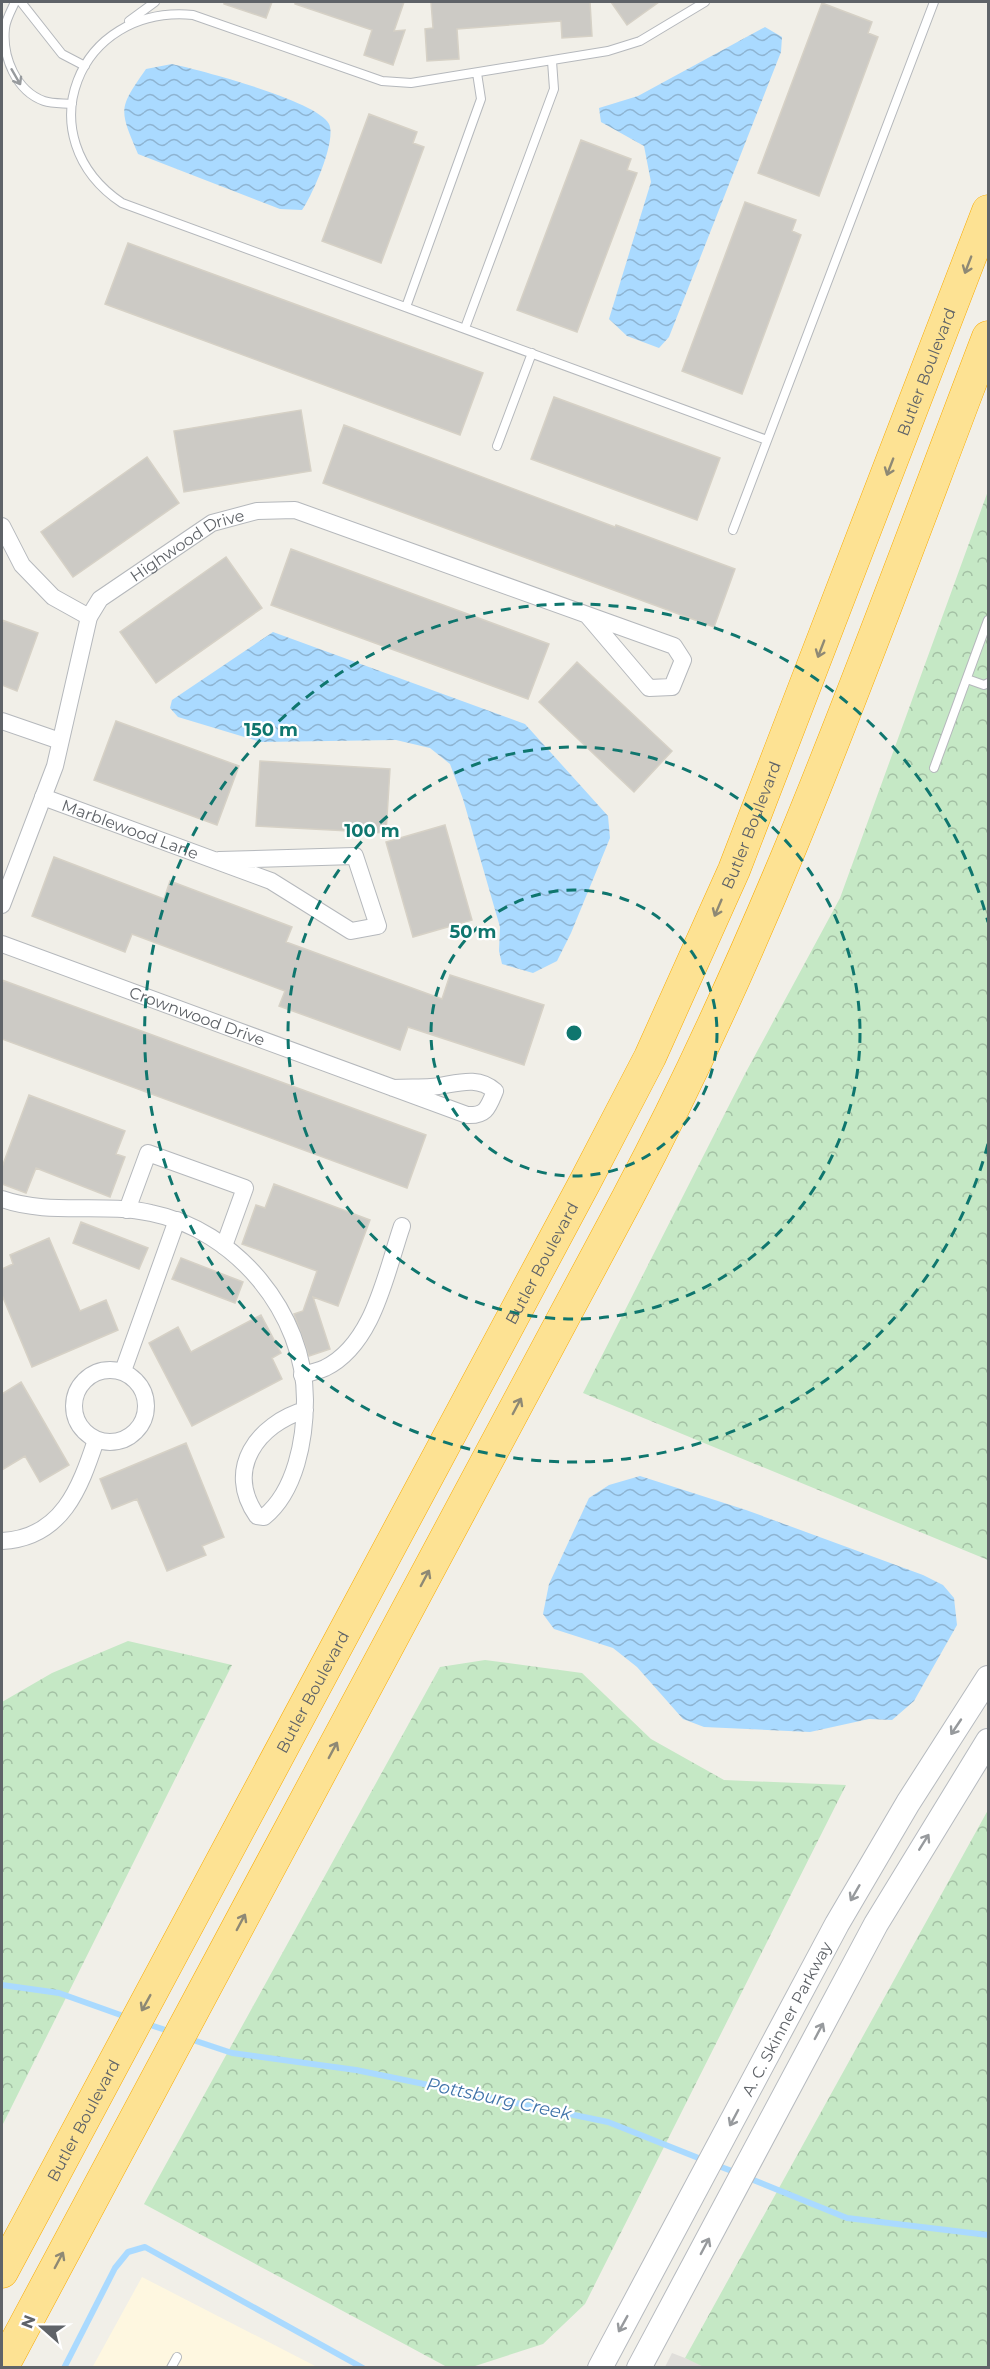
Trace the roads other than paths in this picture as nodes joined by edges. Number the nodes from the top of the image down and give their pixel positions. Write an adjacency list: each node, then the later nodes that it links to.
1 (15, 2): 10 (lane, one-way to 10)
2 (21, 2): 8 (lane)
3 (155, 2): 6 (lane)
4 (705, 2): 7 (lane)
5 (934, 2): 16 (lane)
6 (116, 31): 8 (lane); 9 (lane)
7 (552, 61): 9 (lane); 13 (lane)
8 (85, 66): 10 (lane)
9 (477, 73): 12 (lane)
10 (72, 104): 12 (lane)
11 (988, 211): 45 (highway, Butler Boulevard, one-way to 45)
12 (406, 307): 13 (lane)
13 (465, 328): 15 (lane)
14 (988, 337): 46 (highway, one-way to 14)
15 (532, 353): 16 (lane); 17 (lane)
16 (767, 440): 19 (lane)
17 (497, 446)
18 (2, 525): 21 (street)
19 (733, 530)
20 (587, 615): 20 (street, Highwood Drive); 21 (street, Highwood Drive)
21 (88, 617): 26 (street, Highwood Drive)
22 (988, 620): 23 (lane)
23 (967, 679): 24 (lane); 27 (lane)
24 (988, 683)
25 (2, 721): 26 (street)
26 (60, 741): 28 (street, Highwood Drive)
27 (934, 768)
28 (43, 797): 29 (street, Marblewood Lane); 30 (street, Highwood Drive)
29 (219, 860): 29 (street, Marblewood Lane)
30 (2, 905)
31 (2, 944): 32 (street, Crownwood Drive)
32 (393, 1088): 32 (street, Crownwood Drive)
33 (2, 1199): 34 (street)
34 (127, 1210): 35 (street); 37 (street)
35 (177, 1220): 37 (street); 38 (street)
36 (402, 1226): 39 (street)
37 (224, 1246): 39 (street)
38 (123, 1371): 41 (street); 41 (street)
39 (303, 1375): 40 (street)
40 (305, 1410): 40 (street)
41 (96, 1440): 42 (street)
42 (2, 1541)
43 (988, 1678): 51 (main road, A. C. Skinner Parkway, one-way to 51)
44 (988, 1741): 52 (main road, one-way to 44)
45 (2, 2272)
46 (44, 2288): 48 (highway); 49 (highway)
47 (177, 2357): 50 (lane)
48 (2, 2367)
49 (9, 2367)
50 (171, 2367)
51 (600, 2367)
52 (639, 2367)

